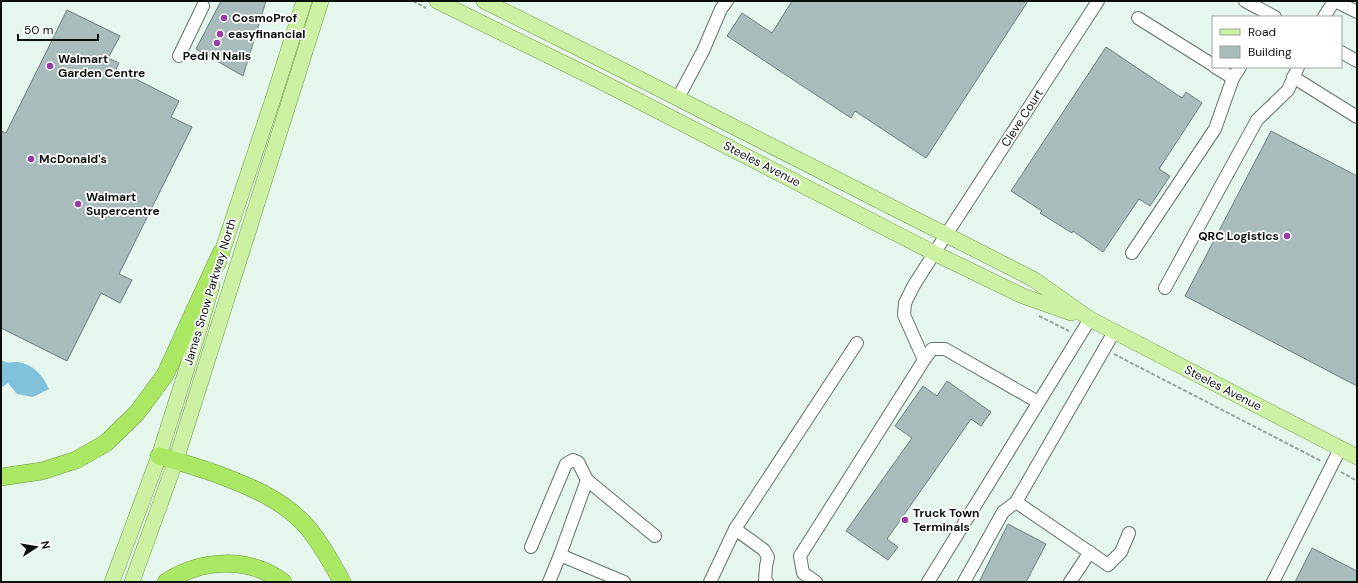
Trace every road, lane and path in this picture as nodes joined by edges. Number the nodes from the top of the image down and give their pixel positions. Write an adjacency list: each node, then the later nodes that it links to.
1 (304, 1): 25 (main road, James Snow Parkway North)
2 (321, 1): 37 (main road, James Snow Parkway North)
3 (437, 1): 26 (main road, Steeles Avenue)
4 (484, 1): 22 (main road, Steeles Avenue)
5 (727, 1): 22 (street)
6 (1098, 1): 24 (street, Cleve Court)
7 (1244, 1): 11 (street)
8 (1335, 1): 10 (street); 12 (street)
9 (203, 6): 15 (street)
10 (1357, 12)
11 (1271, 16)
12 (1325, 16)
13 (1138, 18): 17 (street)
14 (1342, 53): 16 (street)
15 (179, 56)
16 (1357, 61)
17 (1212, 65)
18 (1217, 68): 21 (street)
19 (1239, 68): 21 (street)
20 (1295, 72): 23 (street); 28 (street)
21 (1233, 78): 27 (street)
22 (678, 98): 24 (main road, Steeles Avenue)
23 (1357, 117)
24 (946, 234): 26 (street, Cleve Court); 29 (main road, Steeles Avenue)
25 (221, 252): 35 (main road, James Snow Parkway North); 38 (highway)
26 (934, 253): 29 (main road, Steeles Avenue); 32 (street, Cleve Court)
27 (1132, 253)
28 (1165, 288)
29 (1090, 319): 30 (main road, Steeles Avenue); 33 (street)
30 (1114, 332): 34 (main road, Steeles Avenue); 40 (street)
31 (857, 343): 41 (street)
32 (924, 360): 33 (street); 56 (street)
33 (1038, 402): 57 (street)
34 (1340, 449): 36 (main road, Steeles Avenue); 60 (street)
35 (159, 456): 37 (highway); 47 (main road, James Snow Parkway North)
36 (1357, 457)
37 (176, 460): 48 (main road, James Snow Parkway North); 51 (highway)
38 (1, 477)
39 (587, 480): 43 (street); 44 (street); 46 (street)
40 (1016, 502): 45 (street); 58 (street)
41 (735, 530): 54 (street); 55 (street)
42 (1130, 533): 45 (street)
43 (655, 536)
44 (531, 547)
45 (1090, 552): 59 (street)
46 (560, 555): 52 (street); 53 (street)
47 (112, 582)
48 (132, 582)
49 (166, 582): 50 (highway)
50 (283, 582)
51 (342, 582)
52 (549, 582)
53 (624, 582)
54 (710, 582)
55 (767, 582)
56 (816, 582)
57 (928, 582)
58 (964, 582)
59 (1070, 582)
60 (1273, 582)

